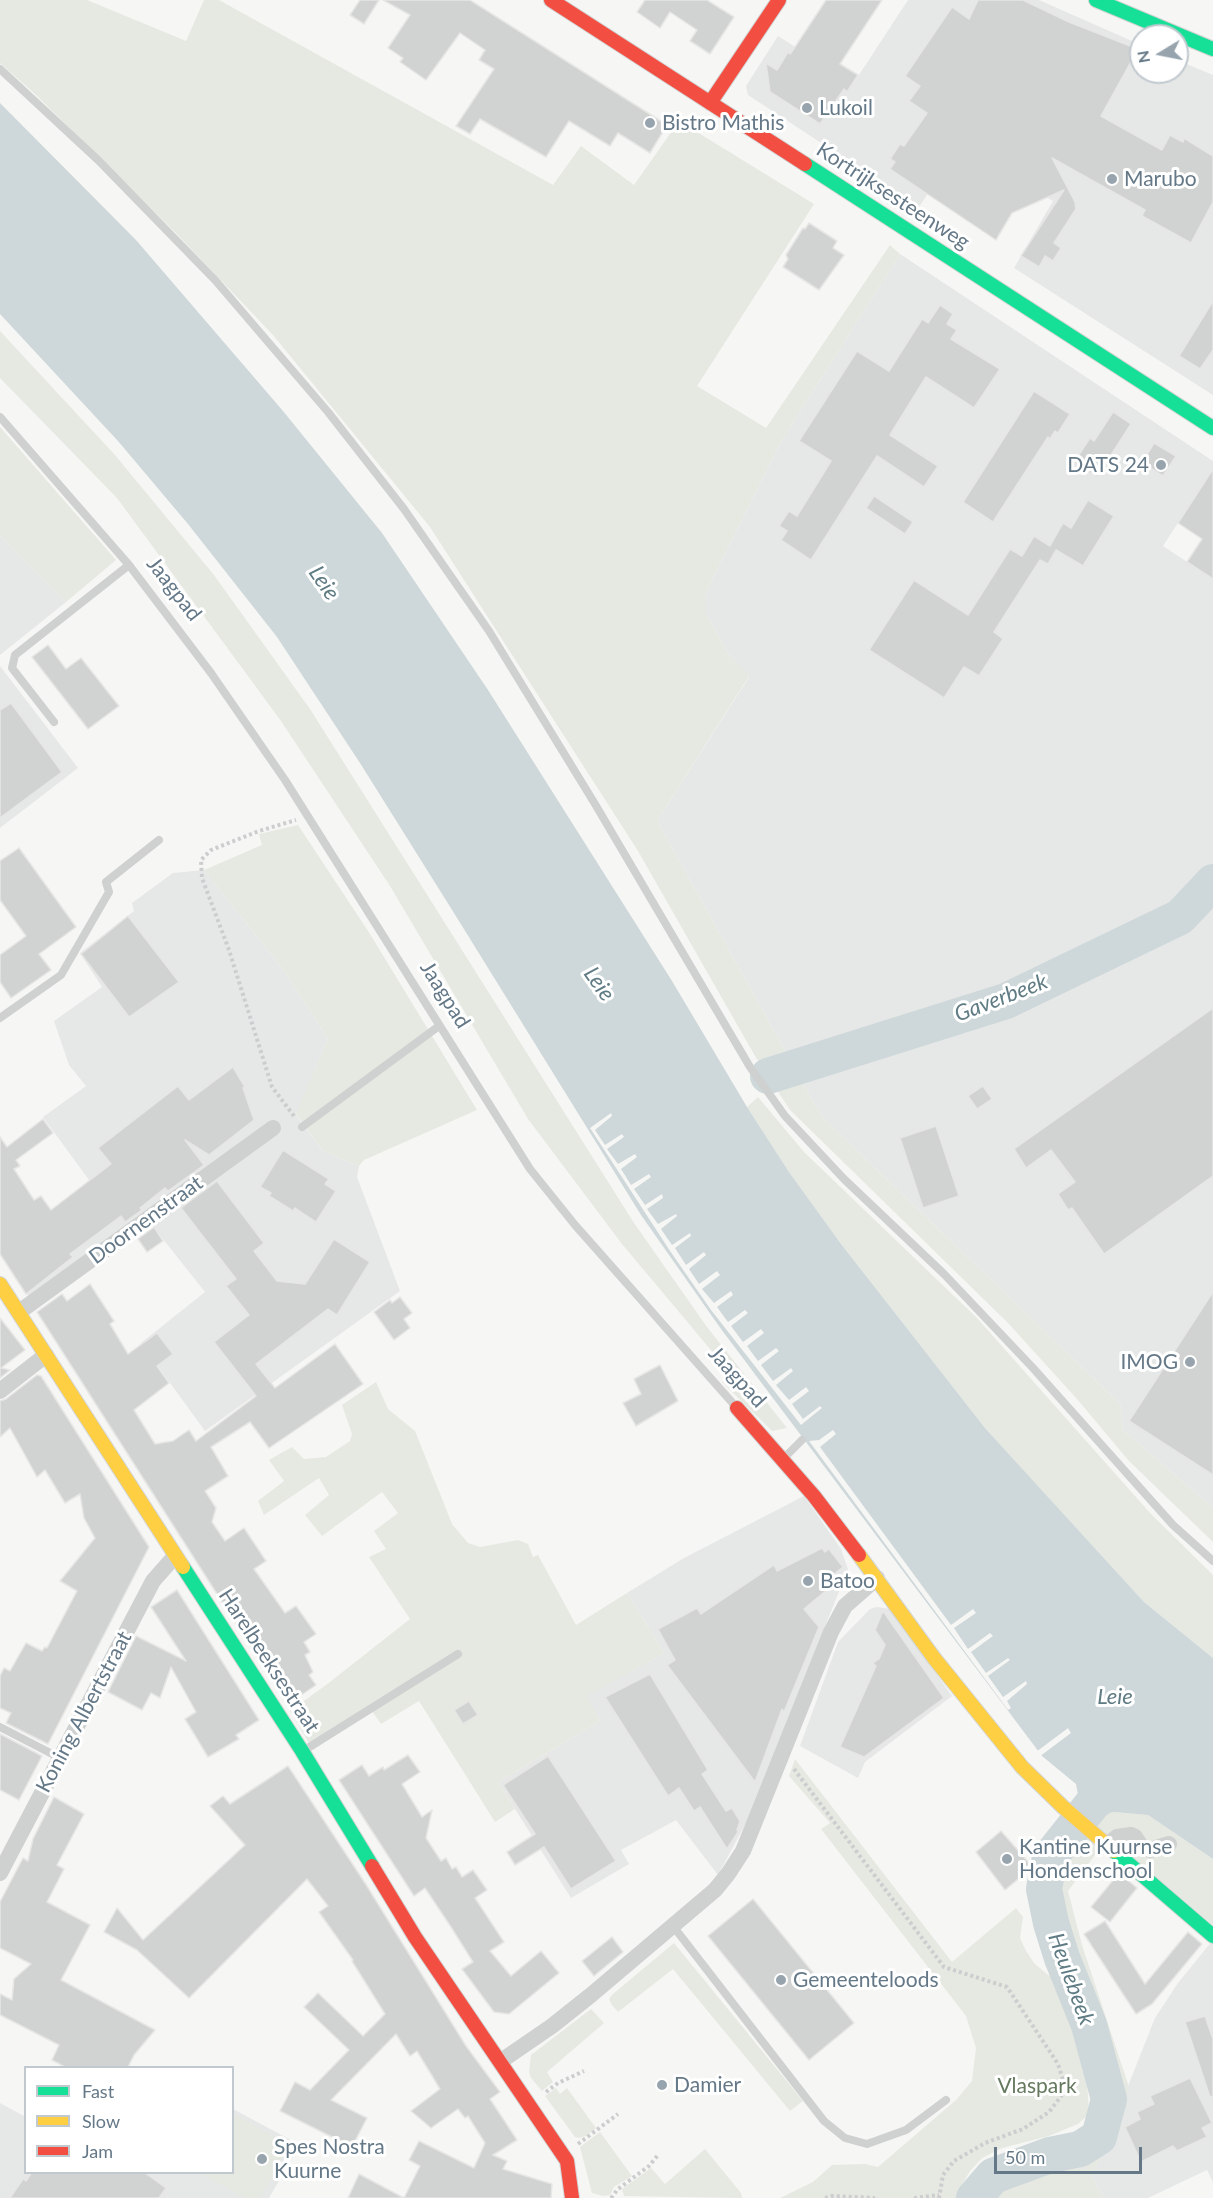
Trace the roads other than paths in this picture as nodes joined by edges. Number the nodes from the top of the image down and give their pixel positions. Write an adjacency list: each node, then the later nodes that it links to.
1 (551, 0): 6 (street, Kortrijksesteenweg)
2 (779, 0): 6 (street)
3 (1096, 0): 4 (street)
4 (1213, 49)
5 (0, 69): 24 (lane)
6 (710, 104): 8 (street, Kortrijksesteenweg)
7 (0, 417): 9 (lane, Jaagpad)
8 (1213, 428)
9 (129, 565): 10 (lane); 13 (lane, Jaagpad)
10 (54, 722)
11 (159, 840): 12 (lane)
12 (0, 1018)
13 (439, 1026): 14 (lane); 20 (lane, Jaagpad)
14 (302, 1127)
15 (273, 1128): 17 (street, Doornenstraat)
16 (0, 1284): 17 (street, Harelbeeksestraat)
17 (19, 1312): 18 (street, Harelbeeksestraat)
18 (46, 1354): 19 (street); 23 (street, Harelbeeksestraat)
19 (0, 1391)
20 (737, 1408): 22 (street, Jaagpad)
21 (802, 1440): 22 (lane)
22 (783, 1459): 25 (street, Jaagpad)
23 (175, 1556): 28 (street, Harelbeeksestraat); 29 (street, Koning Albertstraat)
24 (1213, 1561)
25 (877, 1578): 30 (street, Jaagpad); 33 (street)
26 (458, 1654): 28 (lane)
27 (0, 1727): 29 (lane)
28 (302, 1751): 35 (street, Harelbeeksestraat)
29 (60, 1758): 32 (street, Koning Albertstraat)
30 (1106, 1840): 31 (street); 34 (street, Jaagpad)
31 (1169, 1844)
32 (0, 1873)
33 (673, 1926): 35 (street); 36 (lane)
34 (1213, 1936)
35 (501, 2061): 37 (street, Harelbeeksestraat)
36 (946, 2100)
37 (572, 2198)

